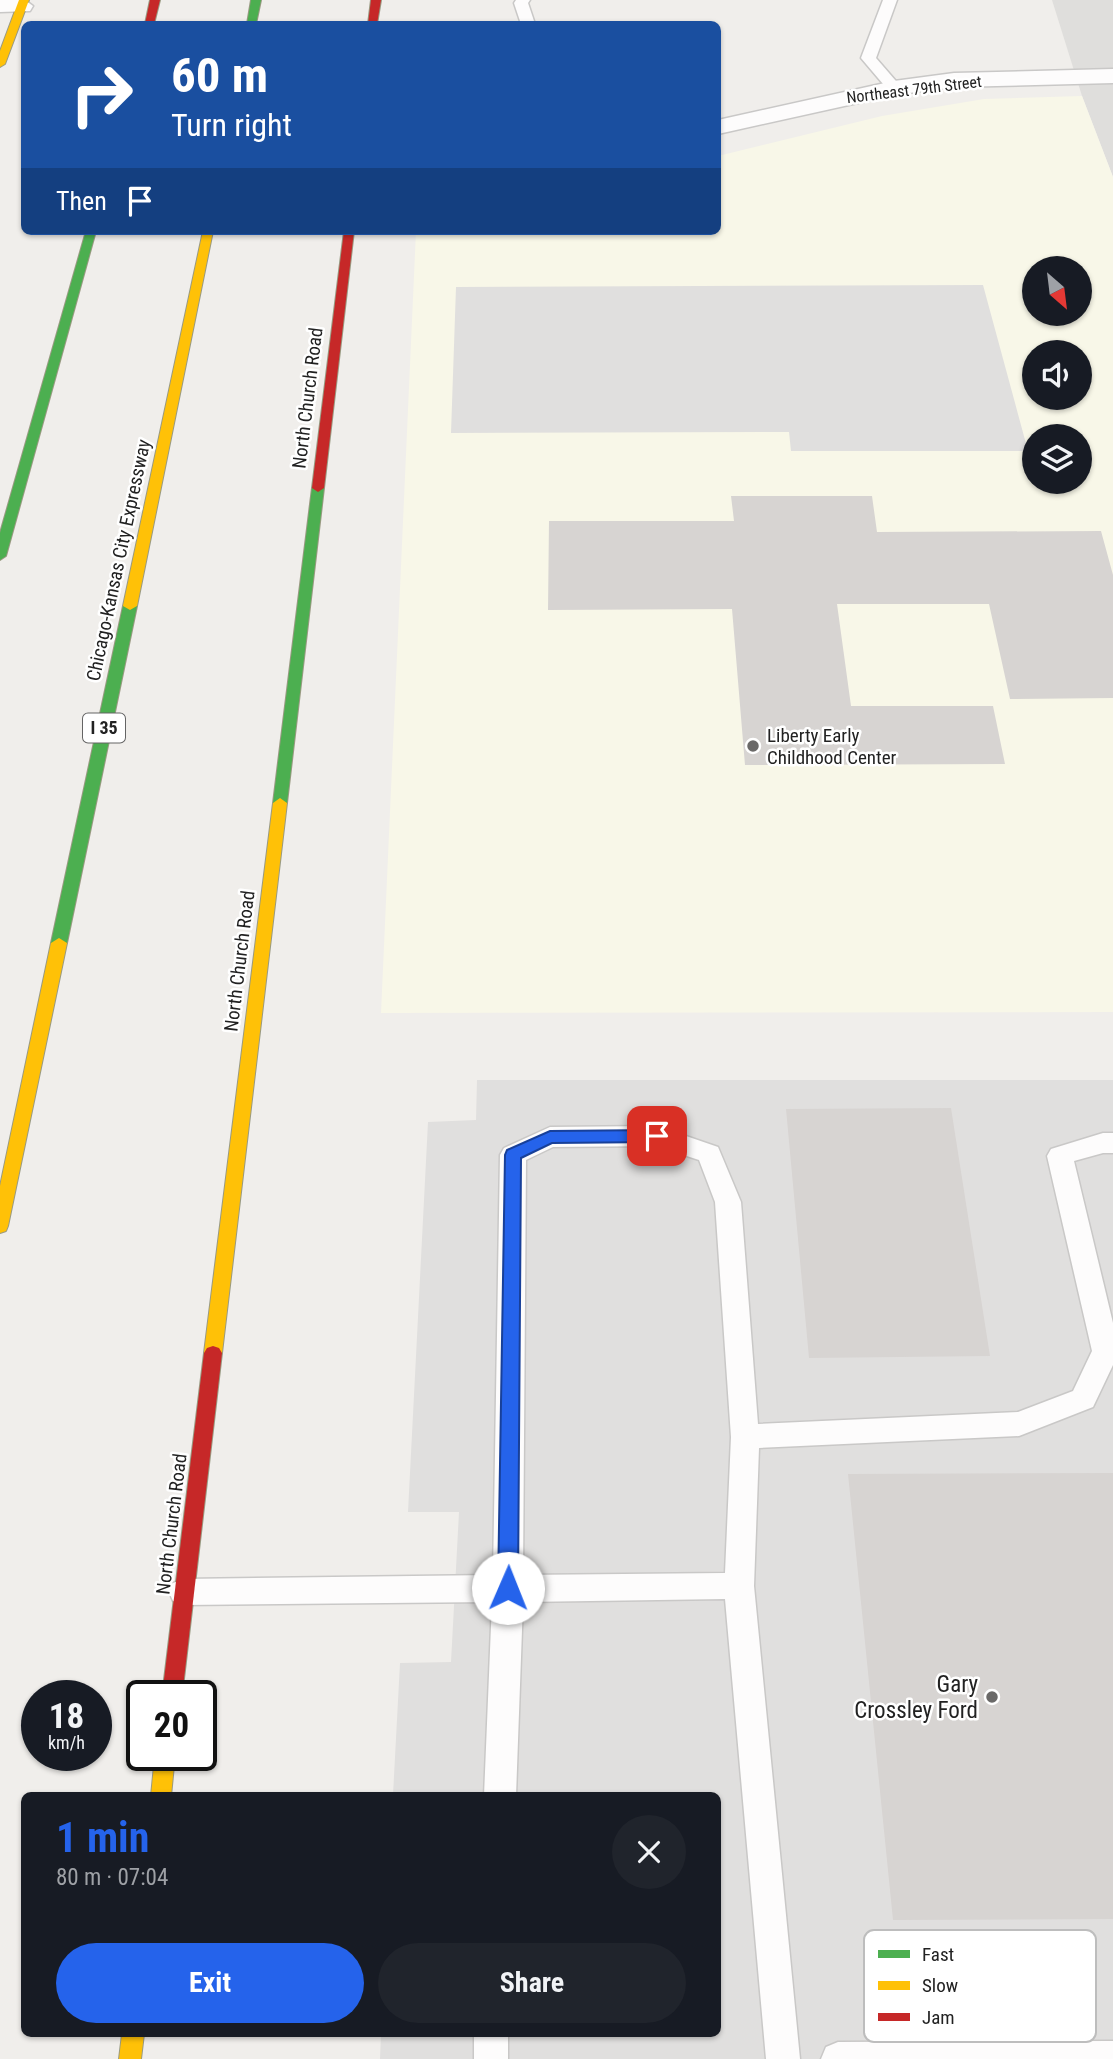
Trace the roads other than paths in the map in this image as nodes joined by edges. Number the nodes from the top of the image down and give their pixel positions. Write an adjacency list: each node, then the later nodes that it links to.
1 (155, 0): 7 (main road)
2 (256, 0): 8 (main road)
3 (376, 0): 9 (main road)
4 (523, 0): 10 (lane)
5 (890, 0): 13 (lane)
6 (15, 4): 11 (main road)
7 (150, 21)
8 (252, 21)
9 (373, 21)
10 (527, 21)
11 (0, 64)
12 (1113, 76): 13 (street, Northeast 79th Street)
13 (894, 88): 14 (street, Northeast 79th Street)
14 (721, 126)
15 (90, 235): 18 (main road)
16 (207, 235): 20 (main road, Chicago-Kansas City Expressway / I 35)
17 (349, 235): 24 (main road, North Church Road)
18 (0, 556)
19 (1113, 1143): 21 (lane)
20 (0, 1226)
21 (745, 1437): 22 (lane); 23 (lane)
22 (739, 1586): 23 (lane); 34 (lane)
23 (508, 1588): 24 (lane); 28 (lane)
24 (184, 1592): 25 (main road, North Church Road)
25 (174, 1680)
26 (163, 1771): 27 (main road)
27 (161, 1792)
28 (500, 1792)
29 (133, 2037): 32 (main road)
30 (491, 2037): 33 (lane)
31 (1113, 2058): 35 (lane)
32 (130, 2059)
33 (491, 2059)
34 (783, 2059)
35 (838, 2059)

